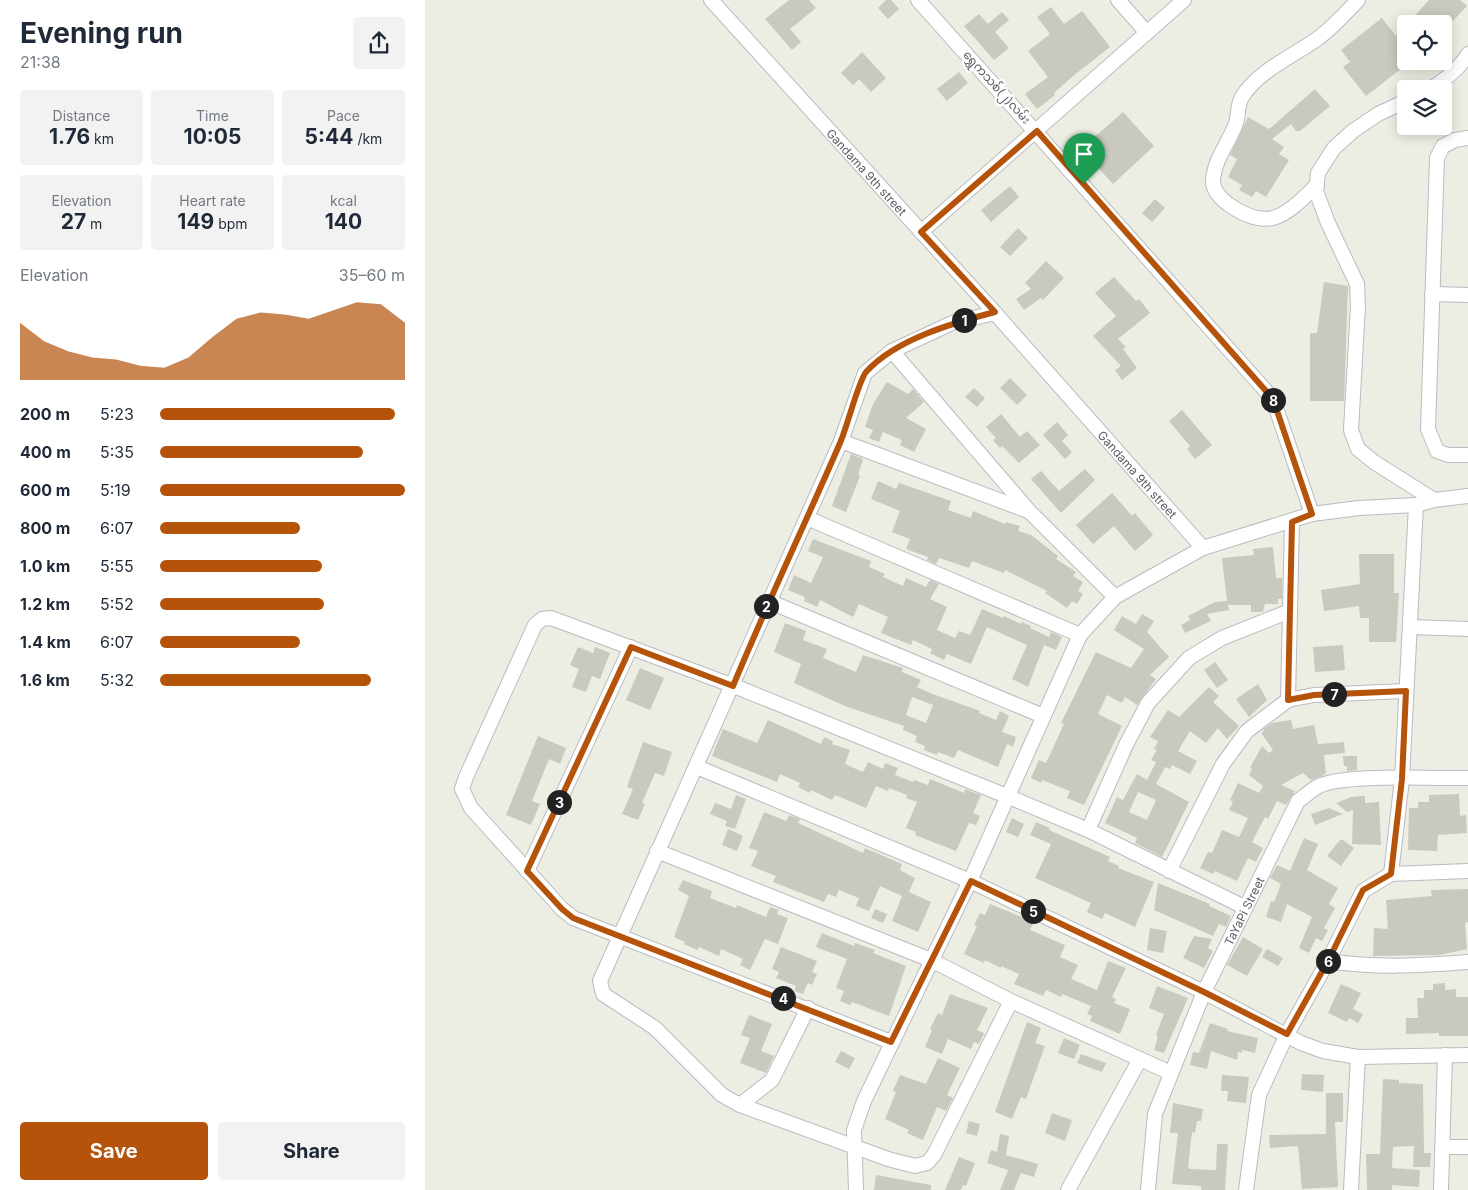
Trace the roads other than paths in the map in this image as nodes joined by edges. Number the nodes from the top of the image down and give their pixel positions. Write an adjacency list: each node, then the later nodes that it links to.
1 (711, 0): 13 (street, Gandama 9th street)
2 (919, 0): 10 (street, ရွှေကသစ်(၂)လမ်း)
3 (1118, 0): 6 (street)
4 (1184, 0): 6 (street)
5 (1358, 0): 12 (street)
6 (1147, 32): 10 (street)
7 (1468, 54): 8 (street)
8 (1444, 80)
9 (1397, 105): 12 (street)
10 (1037, 131): 13 (street); 24 (street, ရွှေကသစ်(၂)လမ်း)
11 (1468, 138): 14 (street)
12 (1317, 185): 21 (street)
13 (921, 232): 16 (street, Gandama 9th street)
14 (1432, 294): 15 (street); 19 (street)
15 (1468, 295)
16 (995, 312): 17 (street); 27 (street, Gandama 9th street)
17 (892, 351): 18 (street); 23 (street)
18 (841, 441): 23 (street); 25 (street)
19 (1468, 456)
20 (1468, 496): 21 (street)
21 (1434, 500): 22 (street)
22 (1416, 505): 24 (street); 31 (street)
23 (1029, 511): 28 (street)
24 (1312, 514): 26 (street)
25 (807, 518): 29 (street); 33 (street)
26 (1292, 522): 27 (street); 30 (street)
27 (1203, 548): 28 (street)
28 (1115, 597): 33 (street)
29 (768, 601): 35 (street); 38 (street)
30 (1290, 611): 37 (street); 43 (street)
31 (1411, 627): 32 (street); 36 (street)
32 (1468, 629)
33 (1080, 635): 38 (street)
34 (631, 647): 35 (street); 45 (street); 45 (street)
35 (733, 686): 39 (street); 42 (street)
36 (1406, 691): 37 (street); 41 (street)
37 (1288, 700): 46 (street)
38 (1043, 716): 42 (street)
39 (697, 767): 44 (street); 49 (street)
40 (1468, 778): 41 (street, TaYaPi Street)
41 (1402, 779): 48 (street); 50 (street, TaYaPi Street)
42 (1009, 797): 43 (street); 49 (street)
43 (1087, 830): 46 (street)
44 (657, 851): 51 (street); 52 (street)
45 (527, 871): 51 (street)
46 (1169, 871): 50 (street)
47 (1468, 871): 48 (street)
48 (1391, 874): 53 (street)
49 (971, 881): 52 (street); 55 (street)
50 (1244, 907): 55 (street, TaYaPi Street)
51 (620, 936): 57 (street); 65 (street)
52 (931, 960): 56 (street); 59 (street)
53 (1328, 961): 54 (street); 58 (street)
54 (1468, 962)
55 (1204, 992): 58 (street); 64 (street, TaYaPi Street)
56 (1011, 1001): 63 (street); 66 (street)
57 (808, 1008): 59 (street); 65 (street)
58 (1287, 1034): 62 (street); 72 (street)
59 (891, 1042): 66 (street)
60 (1468, 1055): 61 (street)
61 (1445, 1056): 62 (street); 67 (street)
62 (1357, 1057): 73 (street)
63 (1139, 1061): 64 (street); 70 (street)
64 (1171, 1074): 71 (street, TaYaPi Street)
65 (740, 1106): 66 (street)
66 (853, 1144): 69 (street)
67 (1443, 1147): 68 (street); 74 (street)
68 (1468, 1147)
69 (855, 1190)
70 (1068, 1190)
71 (1148, 1190)
72 (1247, 1190)
73 (1351, 1190)
74 (1441, 1190)

